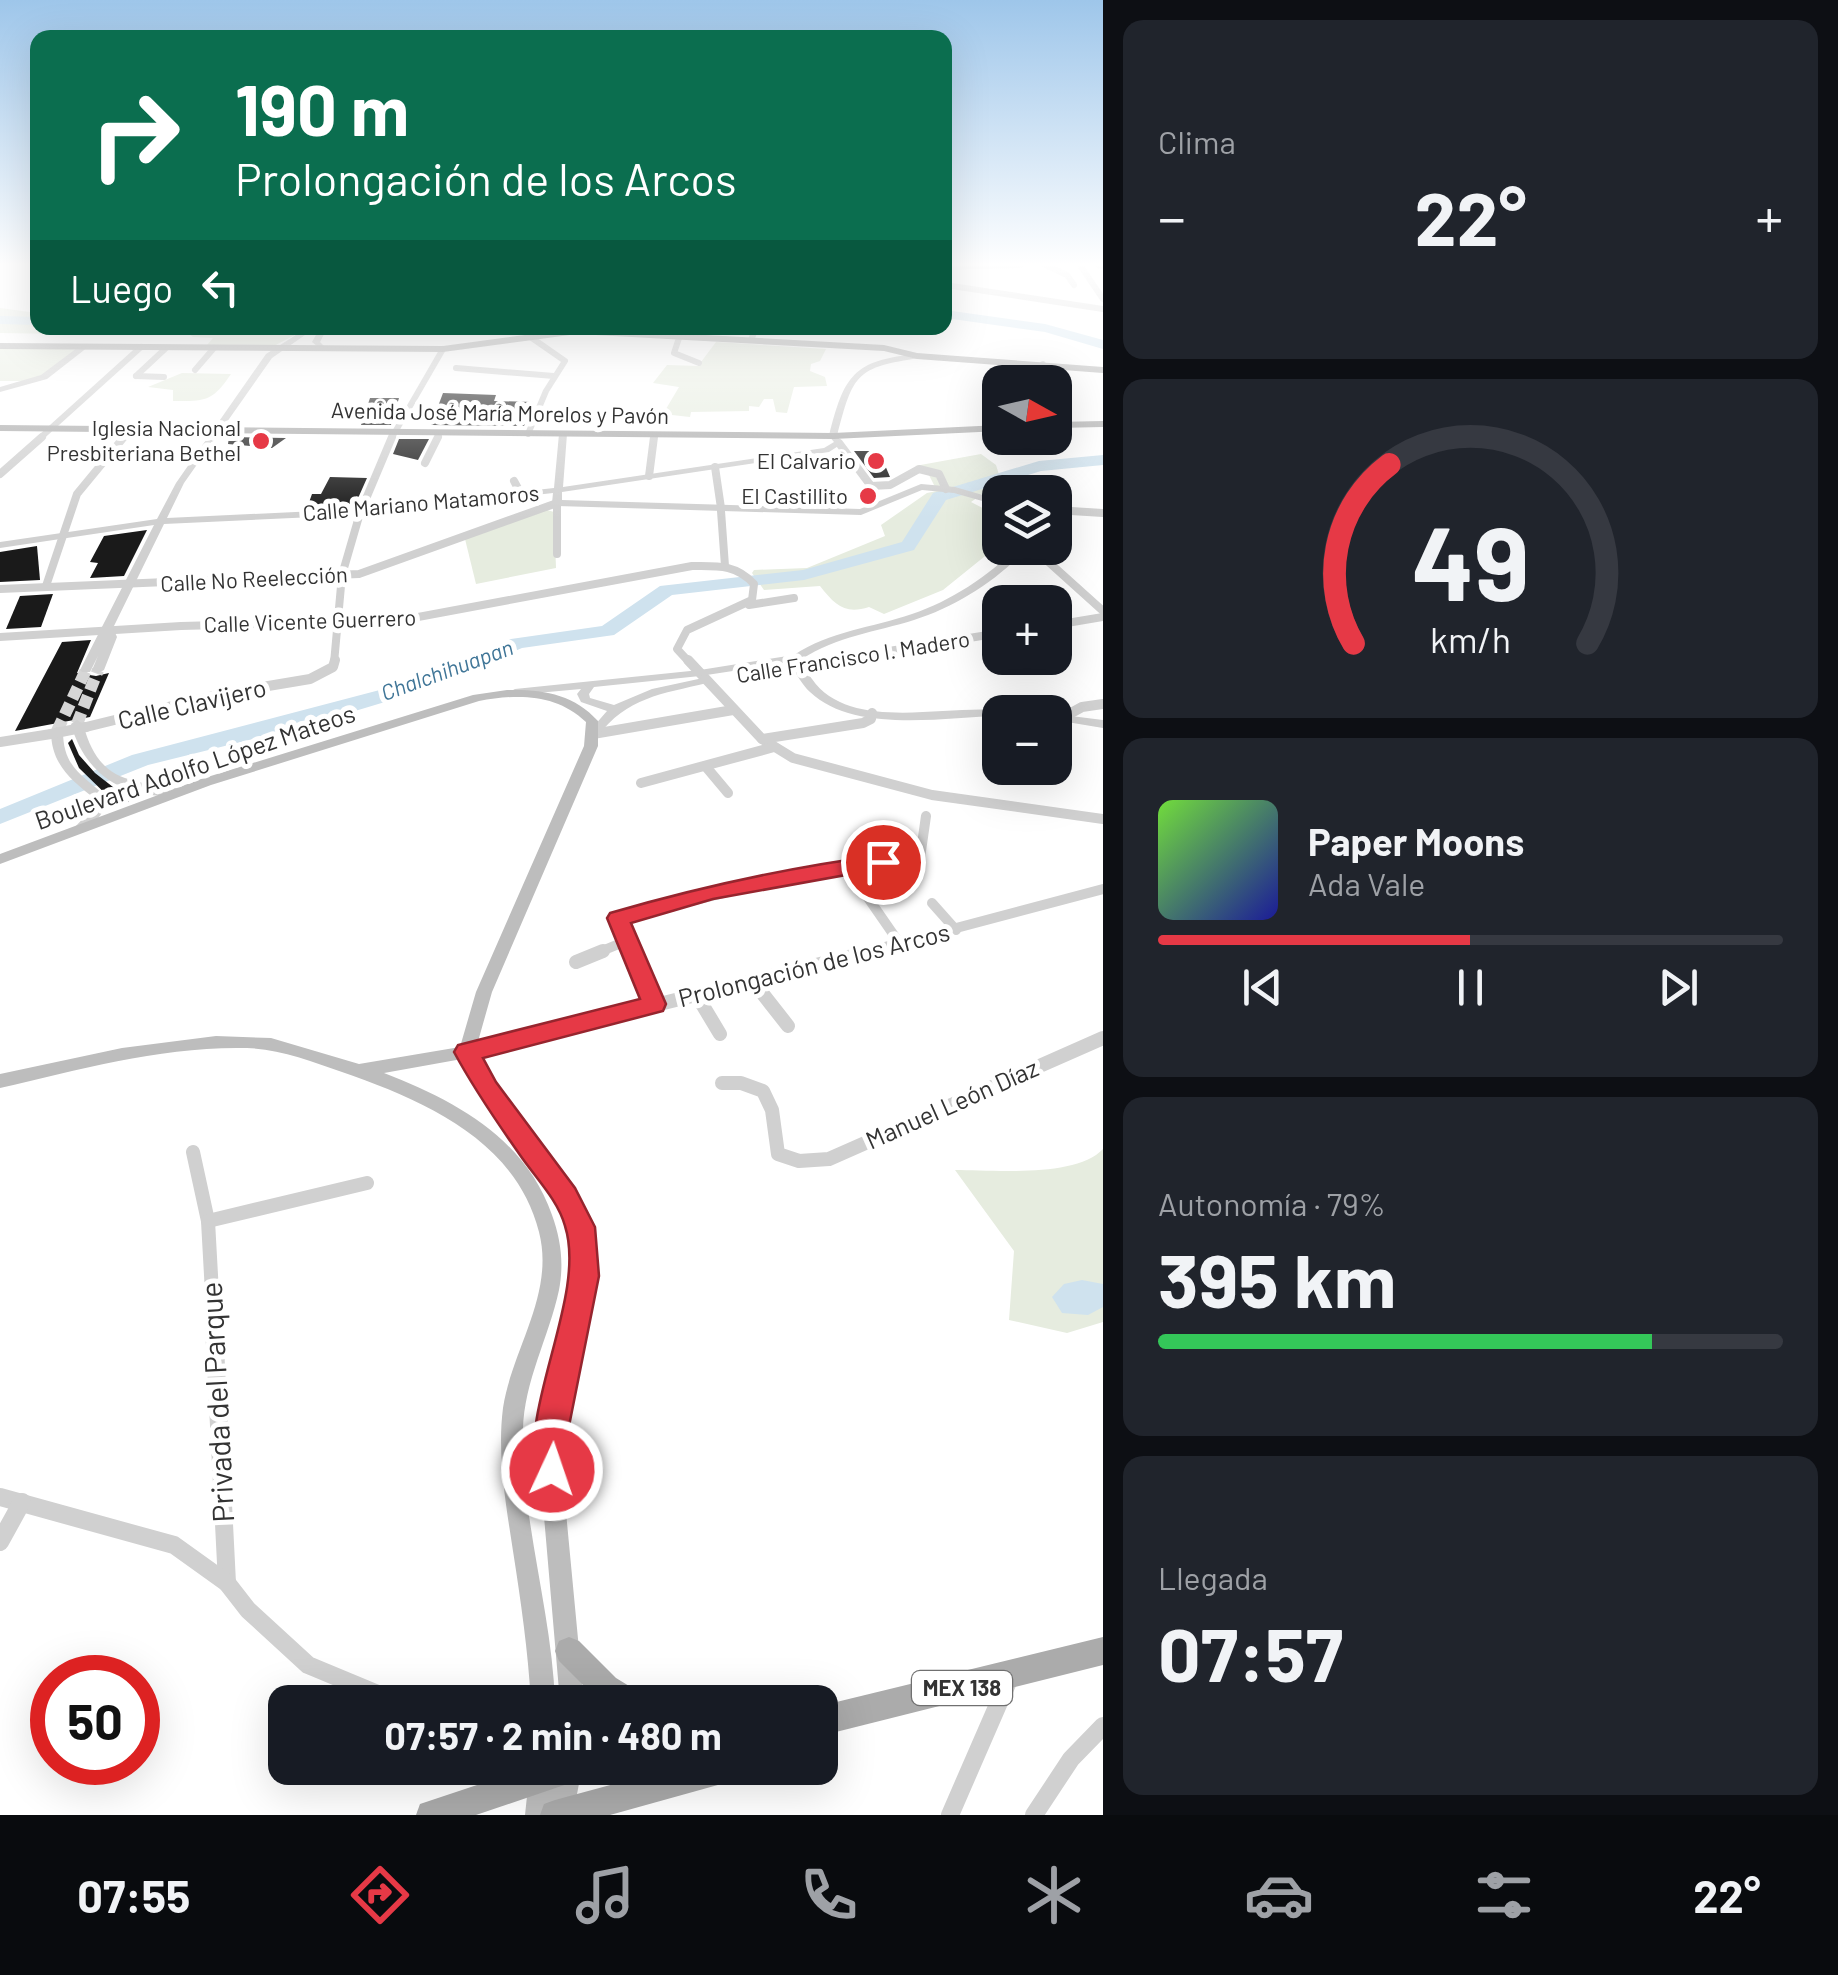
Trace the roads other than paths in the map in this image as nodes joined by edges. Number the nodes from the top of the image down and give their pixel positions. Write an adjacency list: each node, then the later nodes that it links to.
1 (442, 349): 26 (street, Calle Clavijero)
2 (80, 350): 18 (street)
3 (138, 350): 22 (street)
4 (164, 350): 17 (street)
5 (212, 350): 14 (street)
6 (275, 350): 25 (street)
7 (550, 350): 16 (street)
8 (675, 350): 11 (street)
9 (891, 350): 10 (main road)
10 (916, 356): 12 (main road); 31 (street)
11 (699, 363)
12 (1044, 364): 15 (main road)
13 (456, 368): 16 (street)
14 (194, 370)
15 (1103, 370)
16 (554, 376): 28 (street)
17 (164, 377)
18 (0, 390)
19 (1103, 424): 20 (main road)
20 (1072, 425)
21 (0, 428): 22 (main road, Avenida José María Morelos y Pavón)
22 (48, 429): 24 (main road, Avenida José María Morelos y Pavón); 34 (street)
23 (982, 429): 31 (main road, Avenida José María Morelos y Pavón)
24 (129, 430): 25 (main road, Avenida José María Morelos y Pavón); 48 (street)
25 (220, 430): 26 (main road, Avenida José María Morelos y Pavón); 47 (street)
26 (390, 434): 27 (main road, Avenida José María Morelos y Pavón); 45 (street, Calle Clavijero)
27 (439, 434): 28 (main road, Avenida José María Morelos y Pavón); 32 (street)
28 (528, 434): 29 (main road, Avenida José María Morelos y Pavón)
29 (563, 434): 30 (main road, Avenida José María Morelos y Pavón); 38 (street)
30 (654, 435): 31 (main road, Avenida José María Morelos y Pavón); 35 (street)
31 (836, 439): 33 (street, Calle Mariano Matamoros); 37 (street)
32 (425, 464)
33 (715, 467): 35 (street, Calle Mariano Matamoros); 43 (street)
34 (0, 474)
35 (650, 476): 38 (street, Calle Mariano Matamoros)
36 (514, 481): 39 (street)
37 (951, 489): 40 (street); 43 (street)
38 (558, 490): 39 (street, Calle Mariano Matamoros); 41 (street); 42 (street)
39 (520, 494): 45 (street, Calle Mariano Matamoros)
40 (982, 500)
41 (557, 503): 42 (street); 50 (street); 54 (street, Calle No Reelección)
42 (637, 505): 43 (street)
43 (721, 510): 53 (street)
44 (1072, 511): 46 (street)
45 (358, 512): 47 (street, Calle Mariano Matamoros); 54 (street, Calle Clavijero)
46 (1103, 512)
47 (163, 521): 48 (street, Calle Mariano Matamoros); 55 (street)
48 (62, 533): 49 (street, Calle Mariano Matamoros); 56 (street)
49 (0, 545)
50 (557, 554)
51 (998, 565): 66 (street)
52 (1051, 565): 60 (street)
53 (730, 567): 59 (street); 61 (street, Calle Vicente Guerrero)
54 (342, 574): 55 (street, Calle No Reelección); 61 (street, Calle Clavijero)
55 (130, 585): 56 (street, Calle No Reelección); 63 (street)
56 (46, 586): 57 (street, Calle No Reelección)
57 (0, 589)
58 (794, 598): 59 (street)
59 (750, 603): 68 (street)
60 (1103, 614): 62 (street)
61 (336, 620): 63 (street, Calle Vicente Guerrero); 79 (street, Calle Clavijero)
62 (1072, 620)
63 (109, 630): 64 (street, Calle Vicente Guerrero); 67 (street)
64 (0, 636)
65 (982, 636): 66 (street, Calle Francisco I. Madero)
66 (797, 662): 68 (street, Calle Francisco I. Madero); 75 (street)
67 (92, 670)
68 (702, 677): 69 (street, Boulevard Adolfo López Mateos); 72 (street); 73 (street)
69 (590, 685): 70 (street, Boulevard Adolfo López Mateos); 72 (street)
70 (512, 692): 81 (main road); 87 (main road, Boulevard Adolfo López Mateos)
71 (1103, 704): 74 (street)
72 (614, 708): 81 (street)
73 (732, 710): 81 (street); 82 (street)
74 (1072, 711)
75 (872, 713): 76 (street); 82 (street)
76 (982, 713)
77 (1072, 719): 78 (street)
78 (1103, 724)
79 (82, 726): 80 (street, Calle Clavijero, bridge); 87 (street)
80 (54, 732): 83 (street, Calle Clavijero); 91 (street)
81 (593, 734): 106 (main road)
82 (762, 739): 84 (street)
83 (0, 742)
84 (774, 748): 85 (street); 90 (street)
85 (707, 768): 86 (street); 88 (street)
86 (641, 783)
87 (176, 792): 91 (main road, Boulevard Adolfo López Mateos)
88 (728, 793)
89 (926, 816): 93 (street)
90 (1103, 819)
91 (80, 828): 92 (main road, Boulevard Adolfo López Mateos)
92 (0, 859)
93 (846, 866): 97 (street); 98 (street)
94 (1103, 889): 96 (street, Prolongación de los Arcos)
95 (932, 902): 96 (street)
96 (956, 930): 98 (street, Prolongación de los Arcos)
97 (626, 942): 99 (street); 102 (street)
98 (900, 944): 100 (street, Prolongación de los Arcos)
99 (576, 962)
100 (752, 980): 101 (street, Prolongación de los Arcos); 103 (street)
101 (696, 994): 102 (street, Prolongación de los Arcos); 104 (street)
102 (654, 1004): 106 (street, Prolongación de los Arcos)
103 (788, 1026)
104 (720, 1034)
105 (1103, 1038): 109 (street, Manuel León Díaz)
106 (467, 1052): 107 (main road); 118 (main road)
107 (358, 1070): 108 (main road); 121 (main road)
108 (0, 1081)
109 (722, 1084)
110 (193, 1152): 112 (street, Privada del Parque)
111 (367, 1183): 112 (street)
112 (208, 1221): 116 (street, Privada del Parque)
113 (0, 1496): 114 (street)
114 (22, 1502): 115 (street); 116 (street)
115 (0, 1542)
116 (228, 1584): 120 (street)
117 (1103, 1651): 119 (main road, MEX 138)
118 (569, 1652): 122 (main road); 123 (main road)
119 (1010, 1677): 124 (main road, MEX 138); 129 (street)
120 (356, 1685)
121 (541, 1685)
122 (571, 1685)
123 (603, 1685)
124 (838, 1717)
125 (1103, 1726): 132 (street)
126 (511, 1785): 130 (main road)
127 (554, 1785): 131 (main road)
128 (663, 1785): 131 (main road)
129 (956, 1812)
130 (431, 1815)
131 (553, 1815)
132 (1034, 1815)

